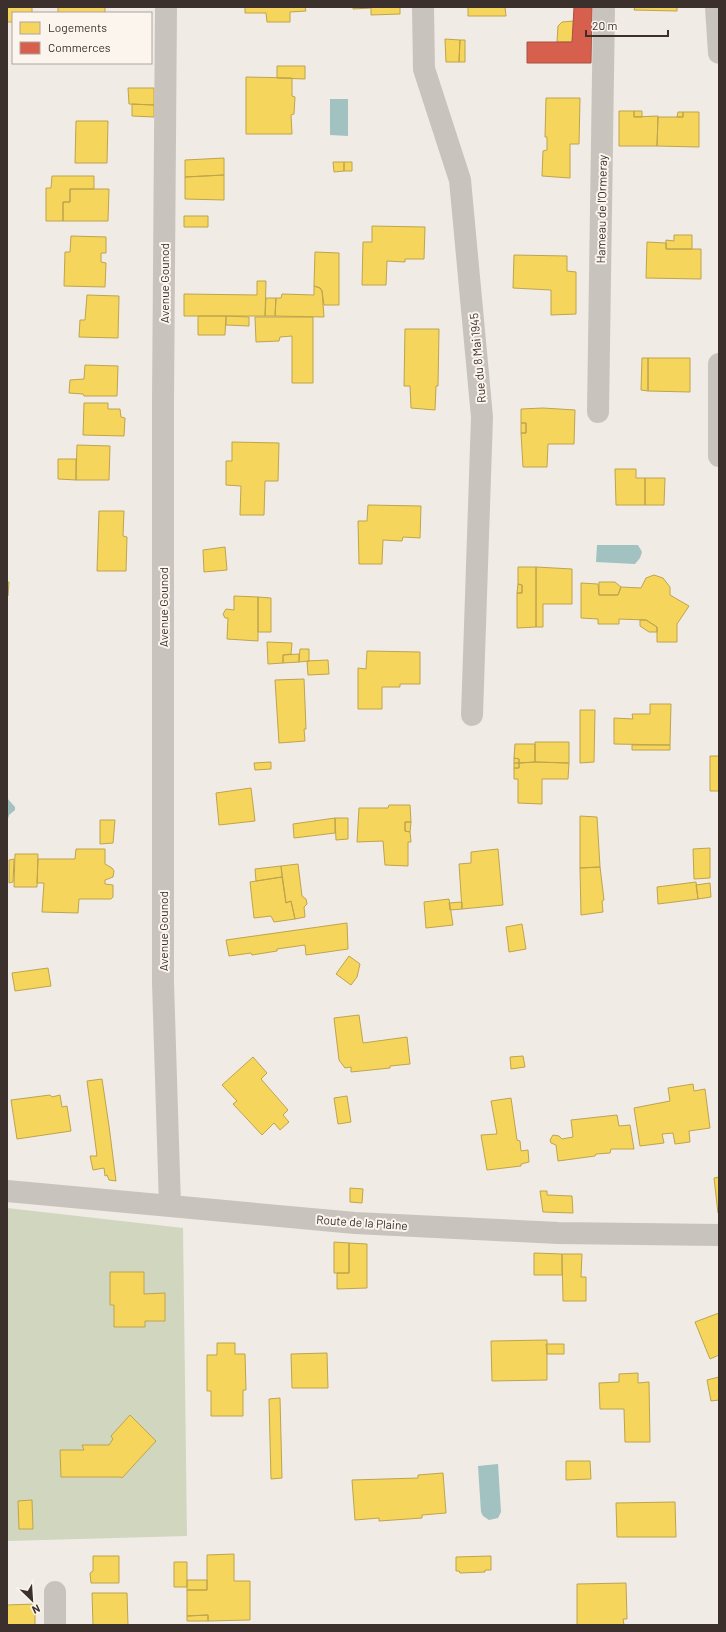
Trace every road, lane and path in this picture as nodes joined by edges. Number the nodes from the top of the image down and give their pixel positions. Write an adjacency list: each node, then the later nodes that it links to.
1 (166, 7): 11 (street, Avenue Gounod)
2 (423, 7): 9 (street, Rue du 8 Mai 1945)
3 (604, 7): 7 (street, Hameau de l'Ormeray)
4 (716, 7): 5 (street)
5 (719, 53)
6 (719, 364): 8 (street)
7 (598, 412)
8 (719, 456)
9 (472, 715)
10 (7, 1191): 11 (street, Route de la Plaine)
11 (170, 1206): 12 (street, Route de la Plaine)
12 (719, 1235)
13 (55, 1592): 14 (street)
14 (55, 1625)

